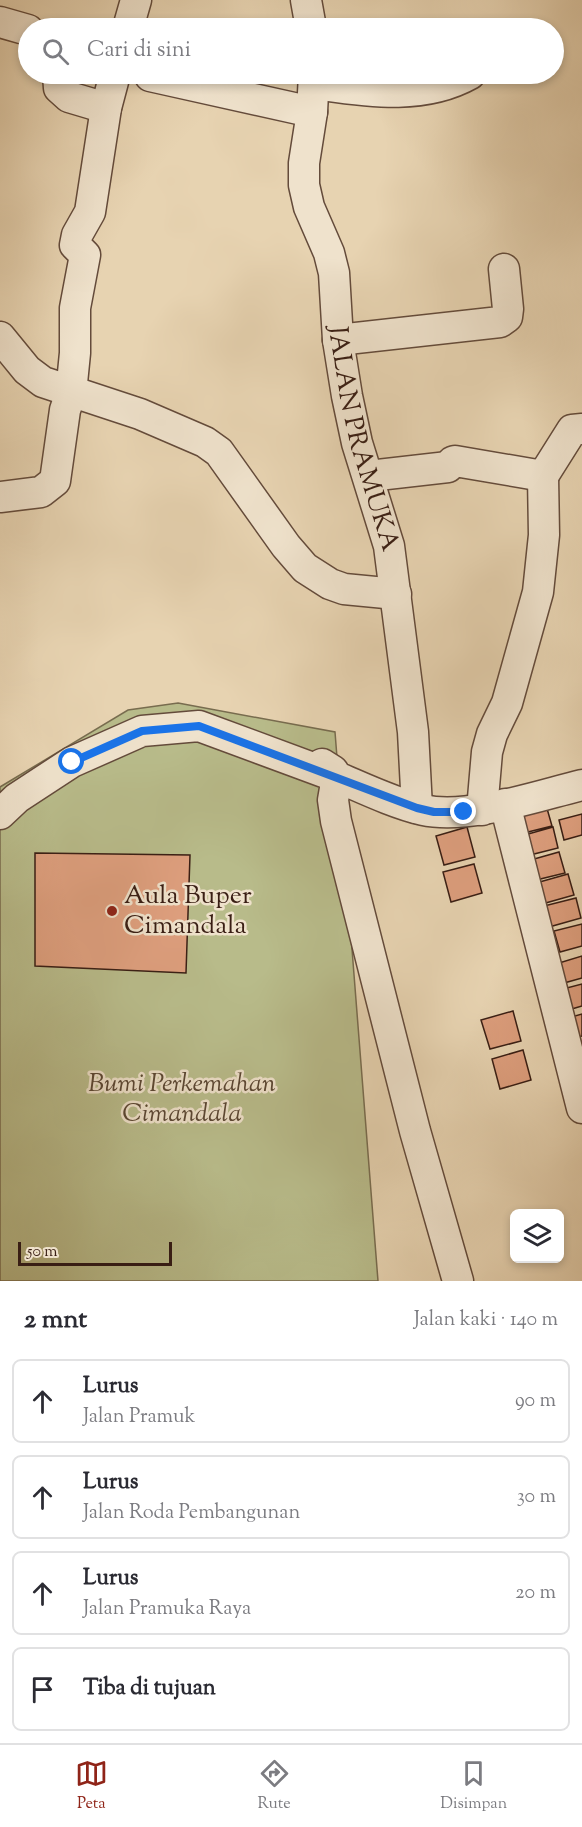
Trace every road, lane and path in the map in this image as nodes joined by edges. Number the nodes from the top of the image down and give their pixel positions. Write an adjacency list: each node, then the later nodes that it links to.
1 (136, 0): 3 (street)
2 (306, 0): 4 (street)
3 (131, 18)
4 (309, 18)
5 (0, 22): 6 (street)
6 (18, 27)
7 (59, 84): 12 (street)
8 (112, 84): 12 (street)
9 (244, 84): 11 (street)
10 (445, 84): 11 (street)
11 (314, 90): 15 (street, JALAN PRAMUKA)
12 (106, 108): 16 (street)
13 (504, 269): 15 (street)
14 (0, 337): 16 (street)
15 (338, 340): 18 (street, JALAN PRAMUKA)
16 (71, 393): 20 (street); 21 (street)
17 (582, 429): 19 (street)
18 (369, 476): 19 (street); 21 (street, JALAN PRAMUKA)
19 (543, 476): 25 (street)
20 (0, 497)
21 (396, 594): 26 (street, JALAN PRAMUKA)
22 (337, 777): 24 (street); 26 (street); 27 (street); 29 (street)
23 (582, 785): 25 (street)
24 (0, 786)
25 (494, 807): 26 (street); 28 (street)
26 (417, 808)
27 (0, 814)
28 (582, 1108)
29 (458, 1281)

